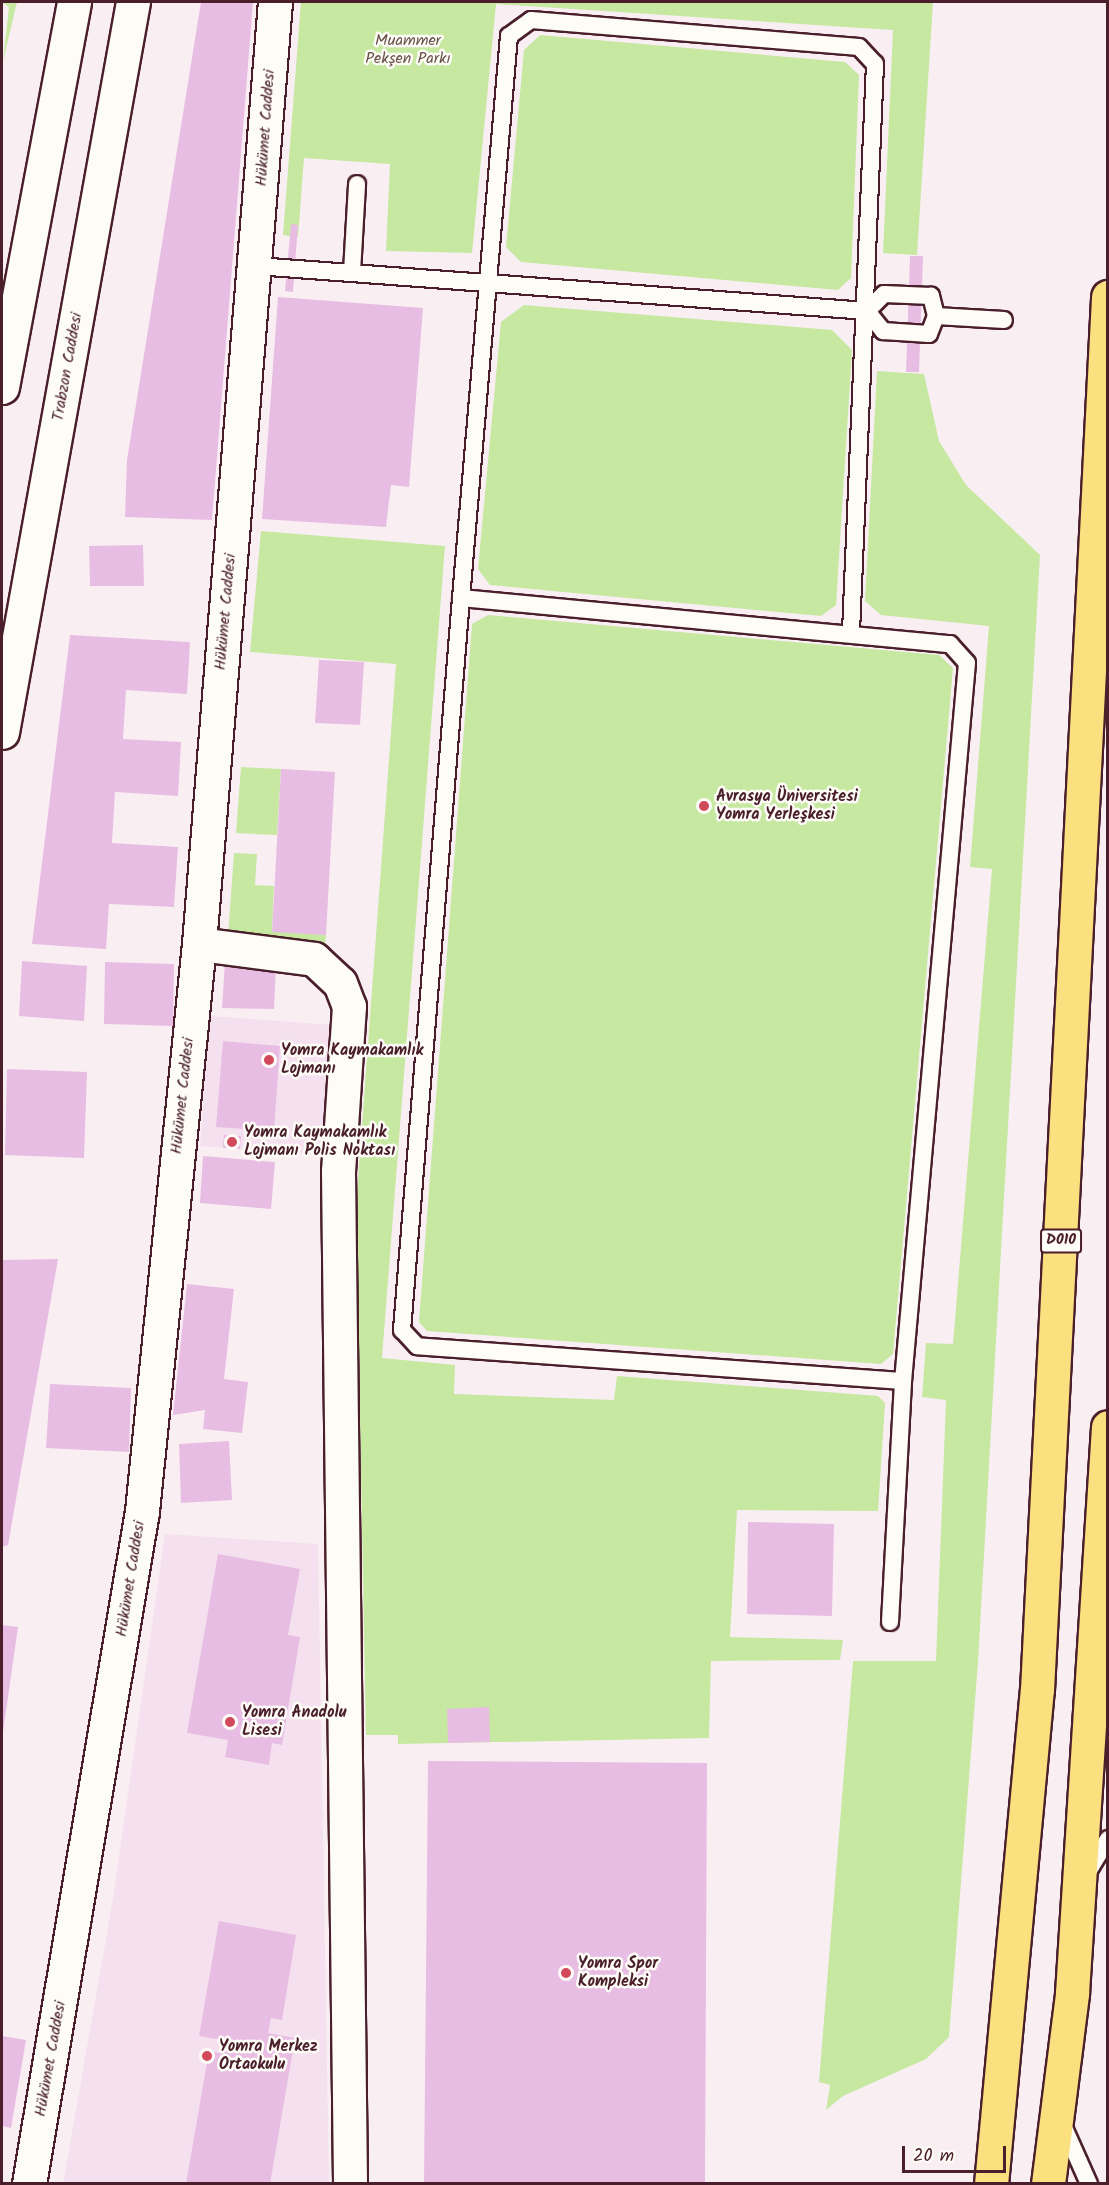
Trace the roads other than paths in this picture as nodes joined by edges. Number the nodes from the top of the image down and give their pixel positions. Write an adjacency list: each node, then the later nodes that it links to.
1 (74, 2): 12 (street)
2 (134, 2): 15 (street, Trabzon Caddesi)
3 (275, 2): 5 (street, Hükümet Caddesi)
4 (357, 184): 6 (lane)
5 (256, 266): 6 (lane); 16 (street, Hükümet Caddesi)
6 (352, 272): 7 (lane)
7 (488, 282): 9 (lane); 9 (lane); 13 (lane)
8 (1107, 297): 25 (highway, D010)
9 (867, 311): 10 (lane); 10 (lane); 14 (lane)
10 (936, 316): 11 (lane)
11 (1004, 321)
12 (2, 387)
13 (461, 598): 14 (lane); 17 (lane)
14 (851, 632): 17 (lane)
15 (2, 732)
16 (199, 944): 23 (street, Hükümet Caddesi); 24 (street)
17 (903, 1381): 19 (lane)
18 (1107, 1426): 21 (highway)
19 (890, 1622)
20 (1107, 1839): 21 (lane)
21 (1080, 1886): 22 (highway)
22 (1057, 2112): 26 (highway); 27 (lane)
23 (29, 2184)
24 (350, 2184)
25 (991, 2184)
26 (1048, 2184)
27 (1089, 2184)

